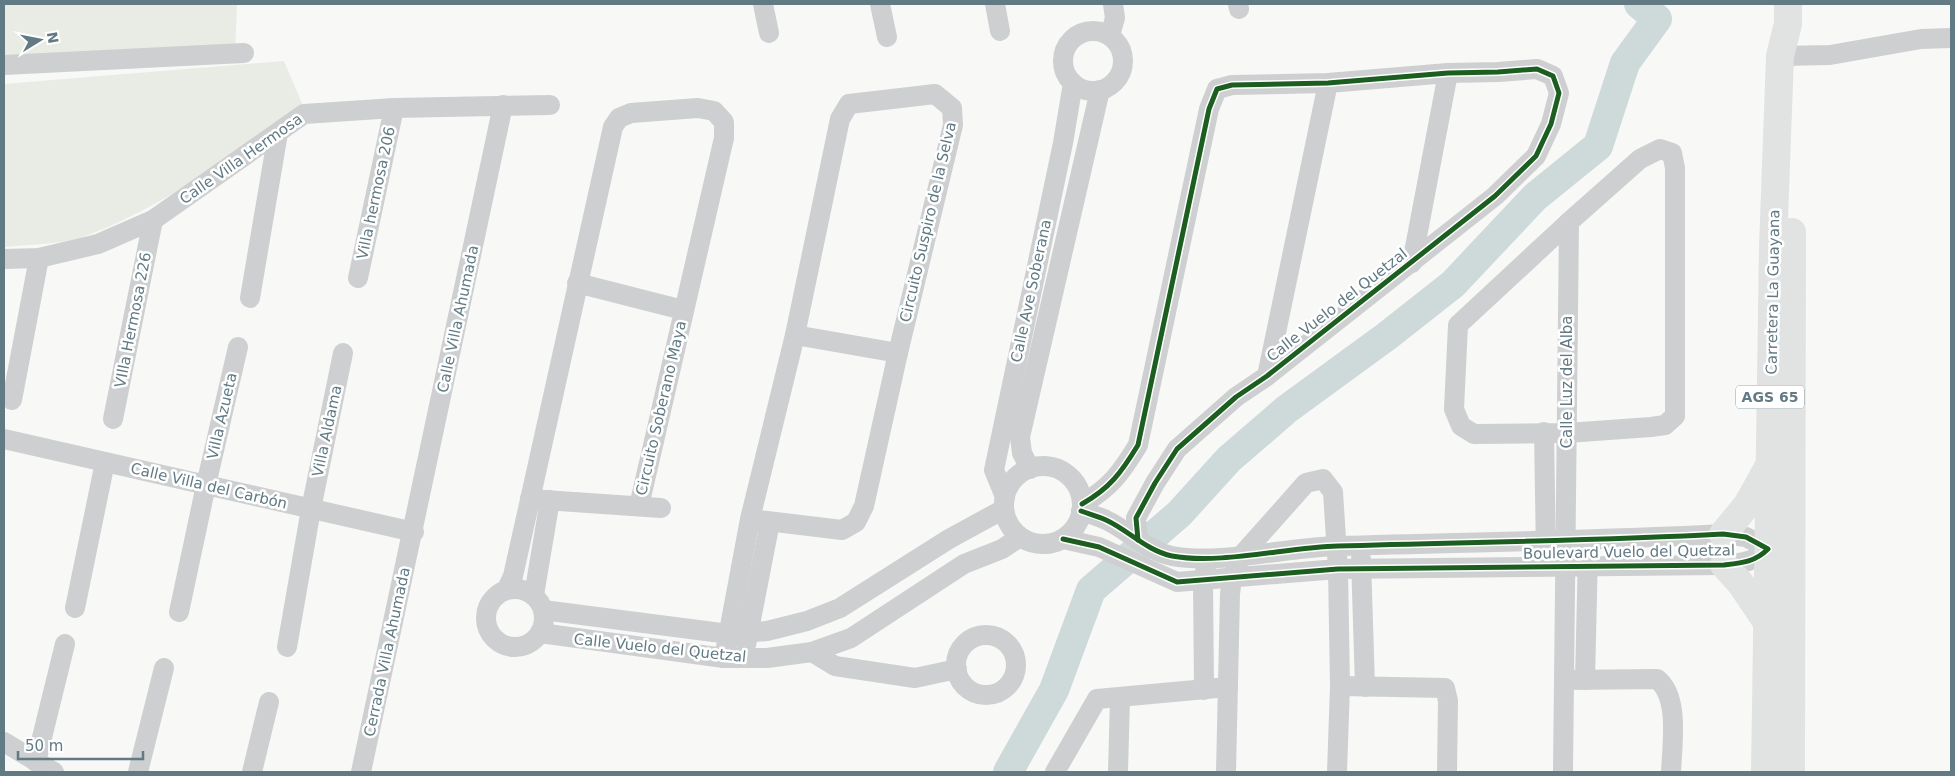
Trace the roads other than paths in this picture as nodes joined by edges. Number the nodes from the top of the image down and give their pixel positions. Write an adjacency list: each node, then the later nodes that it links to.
1 (763, 4): 7 (street)
2 (880, 4): 9 (street)
3 (995, 4): 6 (street)
4 (1113, 4): 8 (street)
5 (1788, 14): 12 (main road, Carretera La Guayana / AGS 65)
6 (1000, 31)
7 (769, 33)
8 (1110, 35): 15 (street); 17 (street)
9 (887, 37)
10 (1951, 38): 12 (street)
11 (244, 53): 13 (street)
12 (1788, 56): 36 (main road, Carretera La Guayana / AGS 65); 43 (main road, Carretera La Guayana / AGS 65)
13 (4, 64)
14 (1448, 73): 16 (street); 26 (street); 26 (street, Calle Vuelo del Quetzal)
15 (1073, 83): 17 (street); 48 (street, Calle Ave Soberana)
16 (1328, 83): 35 (street); 51 (street)
17 (1100, 90): 44 (street, Calle Ave Soberana)
18 (550, 105): 19 (street, Calle Villa Hermosa)
19 (503, 106): 20 (street, Calle Villa Hermosa); 55 (street, Calle Villa Ahumada)
20 (394, 108): 21 (street, Calle Villa Hermosa); 27 (street, Villa hermosa 206)
21 (278, 133): 22 (street, Calle Villa Hermosa); 29 (street)
22 (153, 220): 24 (street, Calle Villa Hermosa); 38 (street, VIlla Hermosa 226)
23 (1568, 222): 39 (street); 40 (street, Calle Luz del Alba); 40 (street)
24 (39, 258): 25 (street, Calle Villa Hermosa); 37 (street)
25 (4, 259)
26 (1412, 263): 35 (street, Calle Vuelo del Quetzal)
27 (358, 278)
28 (577, 283): 30 (street, Circuito Soberano Maya); 30 (street, Circuito Soberano Maya); 46 (street, Circuito Soberano Maya)
29 (250, 298)
30 (683, 310): 49 (street, Circuito Soberano Maya)
31 (795, 335): 33 (street); 33 (street, Circuito Suspiro de la Selva); 53 (street, Circuito Suspiro de la Selva)
32 (238, 347): 45 (street, Villa Azueta)
33 (898, 353): 54 (street, Circuito Suspiro de la Selva)
34 (344, 354): 52 (street, Villa Aldama)
35 (1267, 376): 59 (street, Calle Vuelo del Quetzal)
36 (1792, 380): 65 (main road); 99 (main road, Carretera La Guayana / AGS 65)
37 (12, 400)
38 (113, 419)
39 (1544, 432): 40 (street); 61 (street, Calle Luz del Alba)
40 (1567, 433): 62 (street, Calle Luz del Alba)
41 (4, 439): 42 (street, Calle Villa del Carbón)
42 (105, 462): 45 (street, Calle Villa del Carbón); 77 (street)
43 (1769, 465): 56 (main road); 65 (main road, Carretera La Guayana / AGS 65)
44 (1030, 469): 48 (street); 51 (street)
45 (206, 485): 52 (street, Calle Villa del Carbón); 78 (street, Villa Azueta)
46 (530, 499): 47 (street, Circuito Soberano Maya); 75 (street, Circuito Soberano Maya)
47 (550, 500): 49 (street, Circuito Soberano Maya); 76 (street)
48 (1005, 503): 57 (street); 81 (street, Calle Vuelo del Quetzal)
49 (639, 506): 50 (street)
50 (661, 508)
51 (1081, 508): 58 (street); 59 (street, Boulevard Vuelo del Quetzal)
52 (311, 509): 55 (street, Calle Villa del Carbón); 83 (street, Villa Aldama)
53 (750, 519): 54 (street, Circuito Suspiro de la Selva); 81 (street, Circuito Suspiro de la Selva)
54 (770, 522): 81 (street, Circuito Suspiro de la Selva)
55 (414, 532): 103 (street, Cerrada Villa Ahumada)
56 (1723, 534): 60 (street, Boulevard Vuelo del Quetzal); 65 (street, Boulevard Vuelo del Quetzal); 69 (street)
57 (1020, 537): 58 (street); 84 (street, Calle Vuelo del Quetzal)
58 (1063, 539): 74 (street, Boulevard Vuelo del Quetzal)
59 (1138, 540): 67 (street, Boulevard Vuelo del Quetzal)
60 (1588, 541): 62 (street, Boulevard Vuelo del Quetzal); 68 (street)
61 (1546, 542): 62 (street, Boulevard Vuelo del Quetzal); 64 (street, Boulevard Vuelo del Quetzal); 70 (street, Calle Luz del Alba)
62 (1566, 542): 70 (street, Calle Luz del Alba)
63 (1336, 546): 64 (street, Boulevard Vuelo del Quetzal); 66 (street, Boulevard Vuelo del Quetzal); 66 (street); 71 (street)
64 (1361, 546): 72 (street)
65 (1768, 549): 69 (street, Boulevard Vuelo del Quetzal); 79 (main road, Carretera La Guayana / AGS 65); 99 (main road)
66 (1242, 555): 67 (street, Boulevard Vuelo del Quetzal); 73 (street)
67 (1208, 557): 74 (street)
68 (1587, 565): 69 (street, Boulevard Vuelo del Quetzal); 70 (street, Boulevard Vuelo del Quetzal); 90 (street)
69 (1724, 565): 79 (main road)
70 (1556, 566): 72 (street, Boulevard Vuelo del Quetzal); 89 (street)
71 (1338, 570): 72 (street, Boulevard Vuelo del Quetzal); 73 (street, Boulevard Vuelo del Quetzal); 91 (street)
72 (1361, 571): 93 (street)
73 (1232, 577): 74 (street, Boulevard Vuelo del Quetzal); 92 (street)
74 (1203, 580): 94 (street)
75 (507, 589): 76 (street); 80 (street)
76 (539, 602): 80 (street); 81 (street, Calle Vuelo del Quetzal)
77 (75, 608)
78 (179, 612)
79 (1766, 621): 111 (main road, Carretera La Guayana / AGS 65)
80 (540, 634): 85 (street, Calle Vuelo del Quetzal)
81 (738, 634): 85 (street, Circuito Suspiro de la Selva); 86 (street, Circuito Suspiro de la Selva)
82 (65, 644): 98 (street)
83 (287, 647)
84 (812, 652): 86 (street, Calle Vuelo del Quetzal); 88 (street)
85 (724, 658): 86 (street, Calle Vuelo del Quetzal)
86 (744, 659)
87 (164, 668): 101 (street)
88 (957, 670)
89 (1565, 680): 90 (street); 109 (street)
90 (1585, 680): 110 (street)
91 (1340, 686): 93 (street); 107 (street)
92 (1228, 687): 94 (street); 106 (street)
93 (1365, 687): 108 (street)
94 (1204, 690): 95 (street)
95 (1120, 698): 104 (street); 105 (street)
96 (269, 702): 102 (street)
97 (4, 742): 98 (street)
98 (36, 762): 100 (street)
99 (1791, 762)
100 (54, 772)
101 (138, 772)
102 (252, 772)
103 (361, 772)
104 (1055, 772)
105 (1118, 772)
106 (1226, 772)
107 (1337, 772)
108 (1447, 772)
109 (1563, 772)
110 (1671, 772)
111 (1765, 772)

